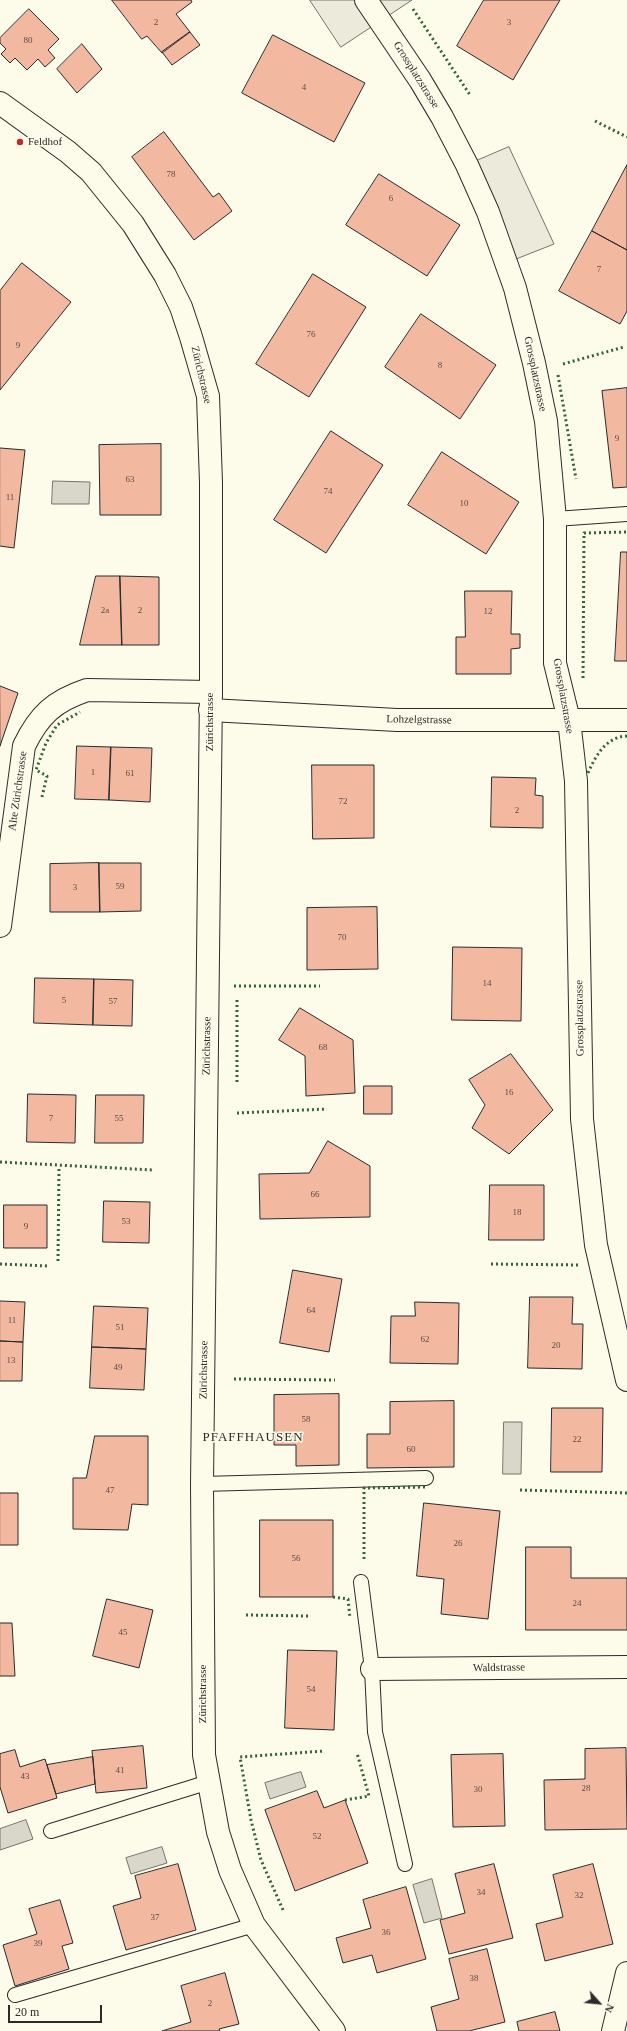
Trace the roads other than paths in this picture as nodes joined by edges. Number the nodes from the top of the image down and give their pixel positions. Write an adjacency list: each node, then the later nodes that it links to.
1 (366, 0): 4 (street, Grossplatzstrasse)
2 (0, 103): 5 (street, Zürichstrasse)
3 (627, 514): 4 (lane)
4 (555, 520): 6 (street, Grossplatzstrasse)
5 (210, 701): 6 (street, Lohzelgstrasse); 8 (street, Alte Zürichstrasse); 11 (street, Zürichstrasse)
6 (569, 720): 7 (street, Lohzelgstrasse); 9 (street, Grossplatzstrasse)
7 (627, 720)
8 (0, 926)
9 (627, 1380)
10 (426, 1478): 11 (lane)
11 (202, 1484): 15 (street, Zürichstrasse)
12 (361, 1582): 14 (lane)
13 (627, 1667): 14 (street, Waldstrasse)
14 (372, 1669): 17 (lane)
15 (209, 1782): 16 (lane); 18 (street, Zürichstrasse)
16 (51, 1832)
17 (405, 1864)
18 (254, 1925): 20 (lane); 21 (street, Zürichstrasse)
19 (627, 1973): 22 (street)
20 (15, 1995)
21 (333, 2031)
22 (613, 2031)

